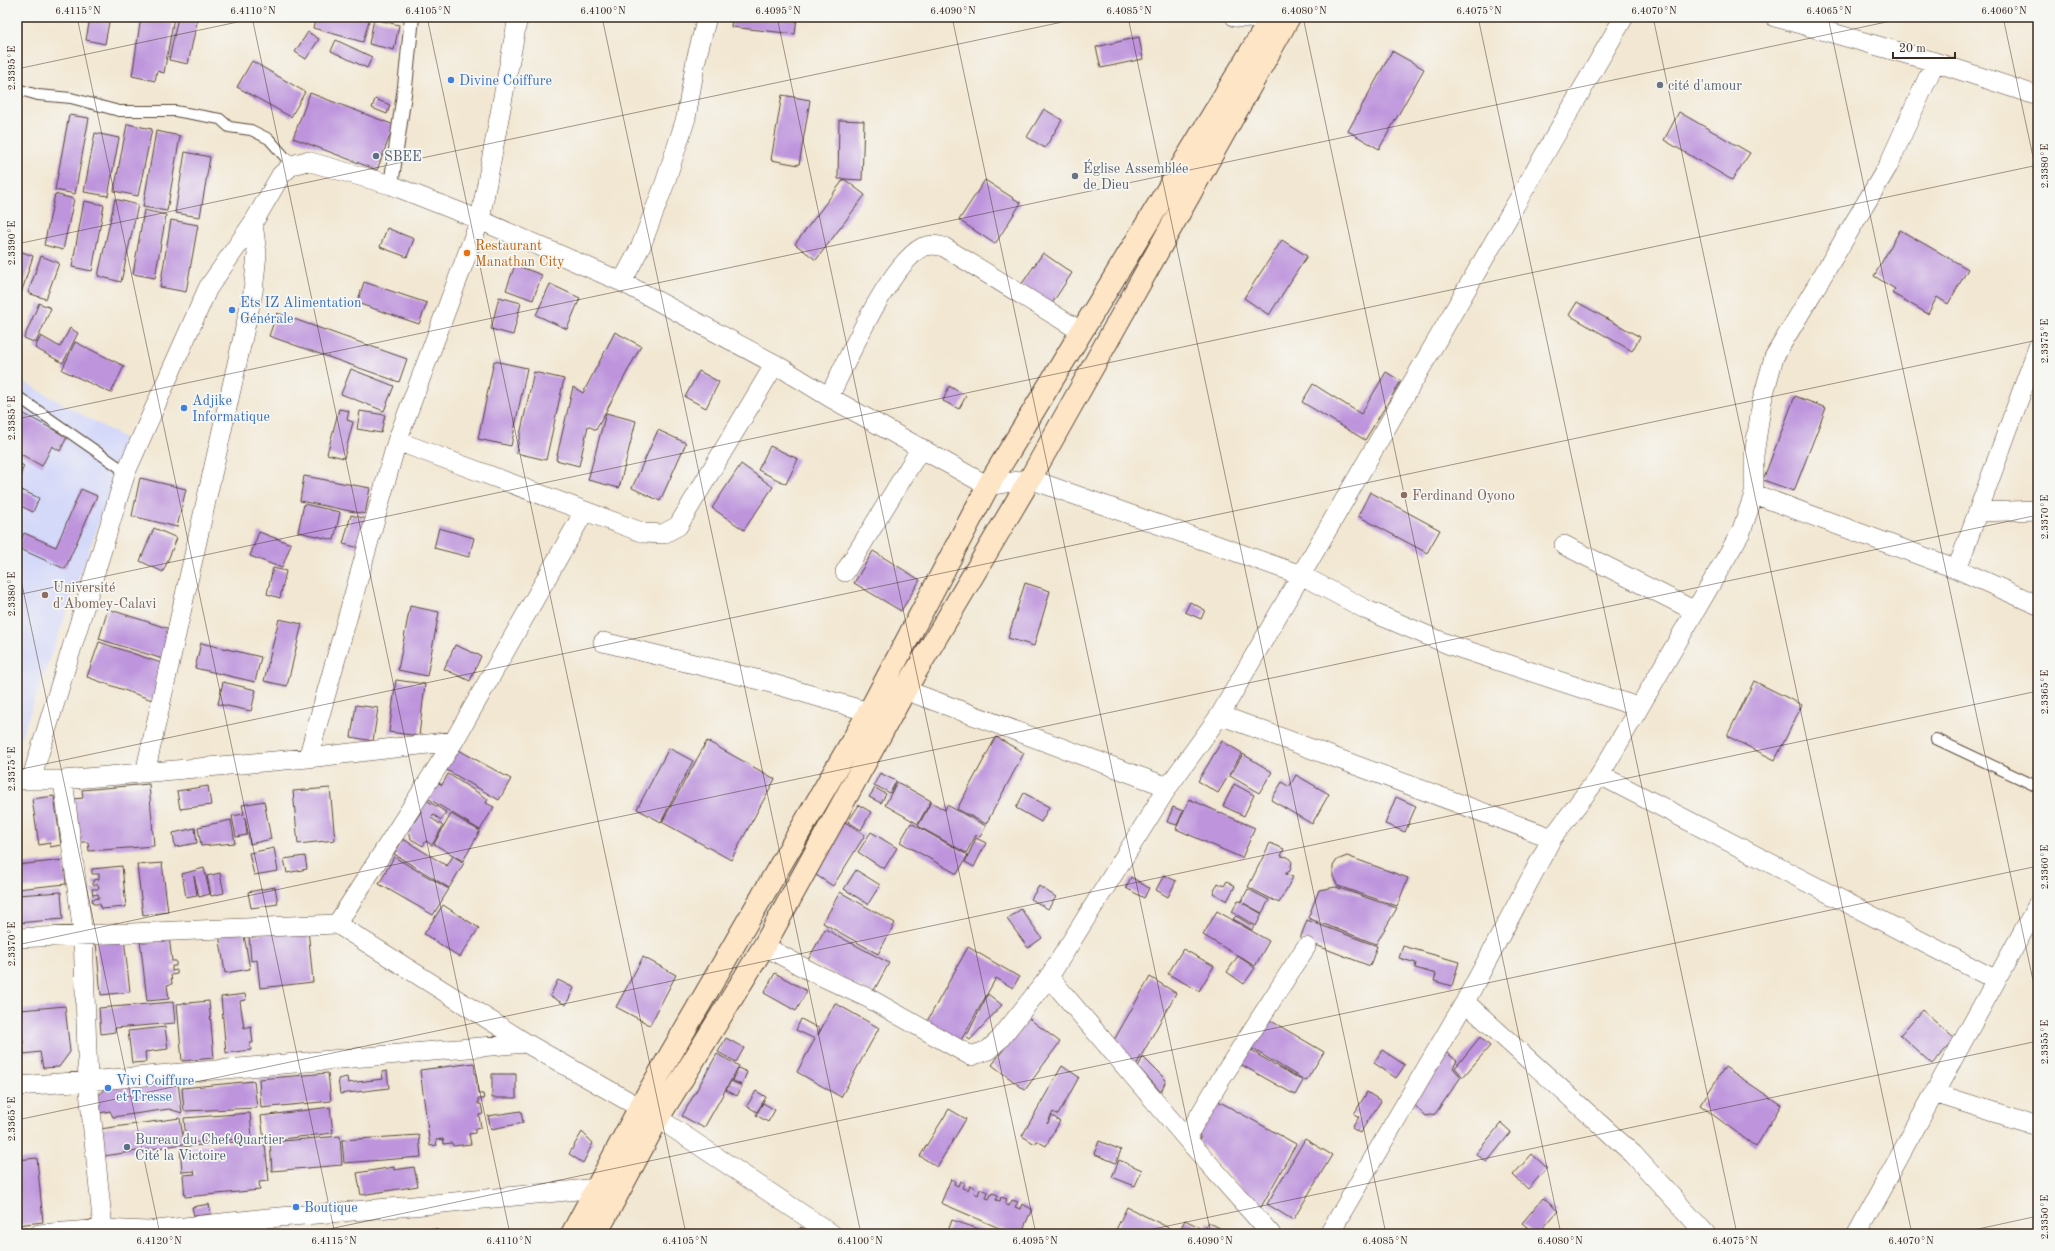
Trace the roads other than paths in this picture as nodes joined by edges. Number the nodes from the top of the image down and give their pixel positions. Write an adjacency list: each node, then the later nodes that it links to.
1 (412, 17): 12 (street)
2 (518, 17): 13 (street)
3 (707, 17): 15 (street)
4 (1235, 17): 7 (street)
5 (1624, 17): 33 (street)
6 (1775, 17): 8 (street)
7 (1277, 18): 16 (main road); 24 (main road)
8 (1936, 62): 10 (street); 26 (street)
9 (17, 89): 11 (lane)
10 (2038, 96)
11 (292, 165): 12 (street); 14 (street)
12 (391, 185): 13 (street)
13 (480, 220): 15 (street); 21 (street)
14 (253, 223): 23 (street); 44 (street)
15 (622, 282): 18 (street)
16 (1082, 332): 20 (street); 25 (main road)
17 (2037, 356): 29 (street)
18 (775, 364): 20 (street); 28 (street)
19 (17, 396): 23 (lane)
20 (829, 397): 22 (street)
21 (397, 441): 28 (street); 43 (street)
22 (921, 448): 25 (street); 32 (street)
23 (126, 472): 46 (street)
24 (1030, 479): 25 (street); 33 (street); 37 (main road)
25 (988, 486): 39 (main road)
26 (1754, 494): 31 (street); 35 (street)
27 (2038, 510): 29 (street)
28 (584, 512): 42 (street)
29 (1979, 512): 31 (street)
30 (1564, 545): 35 (street)
31 (1957, 569): 34 (street)
32 (845, 572)
33 (1301, 575): 38 (street); 40 (street)
34 (2038, 605)
35 (1695, 611): 38 (street)
36 (603, 642): 39 (street)
37 (906, 690): 48 (street); 55 (main road)
38 (1638, 707): 45 (street)
39 (869, 712): 64 (main road)
40 (1220, 715): 48 (street); 50 (street)
41 (1936, 739): 49 (lane)
42 (454, 741): 43 (street); 52 (street)
43 (308, 758): 44 (street)
44 (145, 773): 47 (street)
45 (1600, 775): 50 (street); 58 (street)
46 (24, 780): 47 (street)
47 (63, 780): 53 (street)
48 (1168, 787): 57 (street)
49 (2038, 787)
50 (1552, 838): 59 (street)
51 (2038, 904): 58 (street)
52 (337, 924): 53 (street); 60 (street)
53 (83, 934): 54 (street); 61 (street)
54 (17, 938)
55 (764, 946): 57 (street); 64 (main road)
56 (1306, 947): 66 (street)
57 (1049, 976): 66 (street)
58 (1996, 980): 63 (street)
59 (1465, 1002): 75 (street); 76 (street)
60 (526, 1043): 61 (street); 64 (street)
61 (88, 1081): 62 (street); 68 (street)
62 (17, 1086)
63 (1934, 1093): 65 (street); 77 (street)
64 (649, 1112): 67 (main road); 72 (main road); 73 (street)
65 (2038, 1126)
66 (1186, 1138): 74 (street)
67 (598, 1188): 69 (street); 71 (main road)
68 (103, 1229): 69 (street); 70 (street)
69 (146, 1233)
70 (39, 1234)
71 (572, 1234)
72 (596, 1234)
73 (832, 1234)
74 (1271, 1234)
75 (1329, 1234)
76 (1706, 1234)
77 (1857, 1234)

